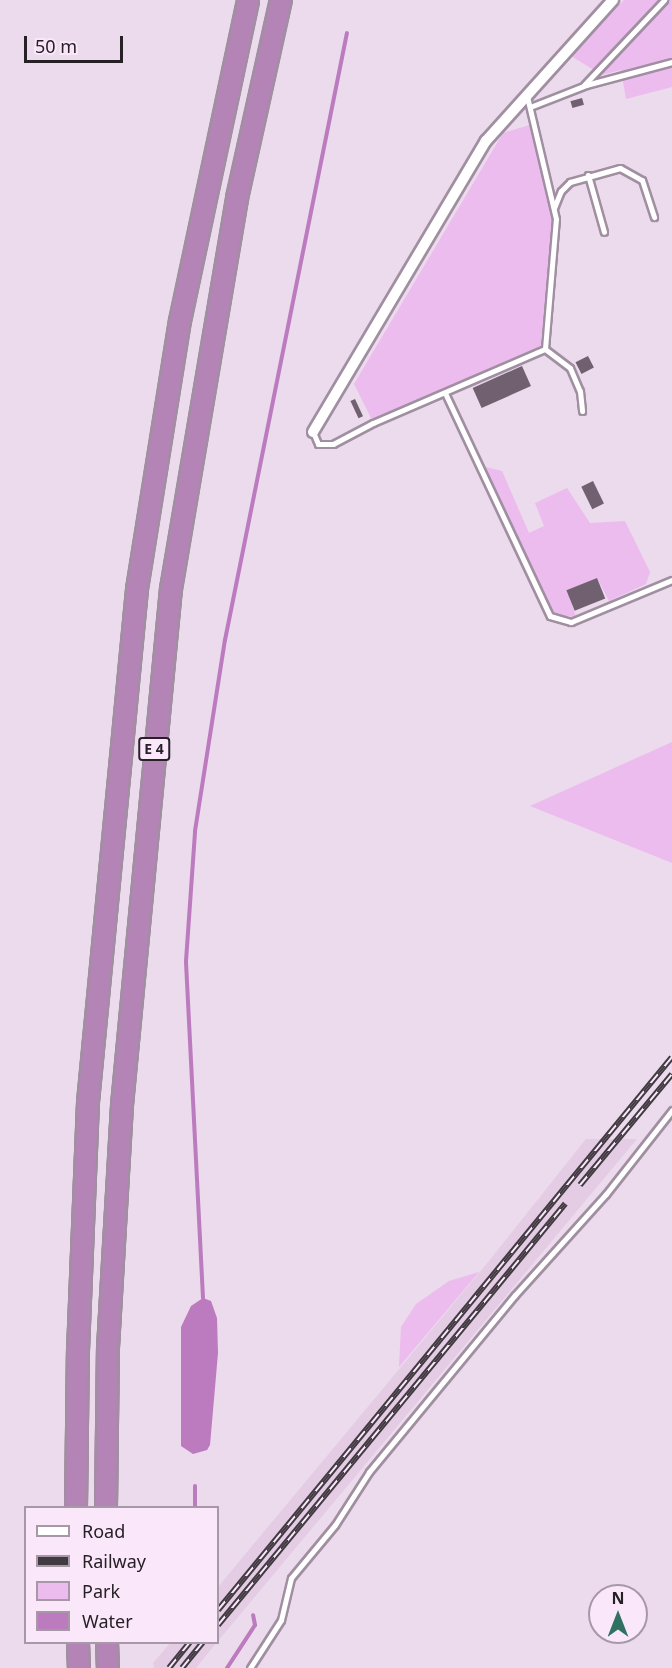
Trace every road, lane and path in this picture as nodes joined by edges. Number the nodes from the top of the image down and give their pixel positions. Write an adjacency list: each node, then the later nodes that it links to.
1 (248, 0): 19 (highway, E 4)
2 (281, 0): 20 (highway, E 4)
3 (613, 0): 7 (street)
4 (664, 0): 6 (lane)
5 (672, 62): 6 (lane)
6 (583, 86): 8 (lane)
7 (526, 92): 8 (lane); 16 (street)
8 (530, 107): 10 (lane)
9 (588, 175): 10 (lane); 11 (lane); 12 (lane)
10 (555, 208): 13 (lane)
11 (654, 217)
12 (604, 232)
13 (545, 349): 14 (lane); 15 (lane)
14 (445, 393): 16 (lane); 17 (lane)
15 (582, 411)
16 (312, 432)
17 (672, 580)
18 (672, 1110): 25 (lane)
19 (76, 1506)
20 (106, 1506)
21 (78, 1644): 23 (highway)
22 (107, 1644): 24 (highway)
23 (79, 1668)
24 (108, 1668)
25 (250, 1668)

